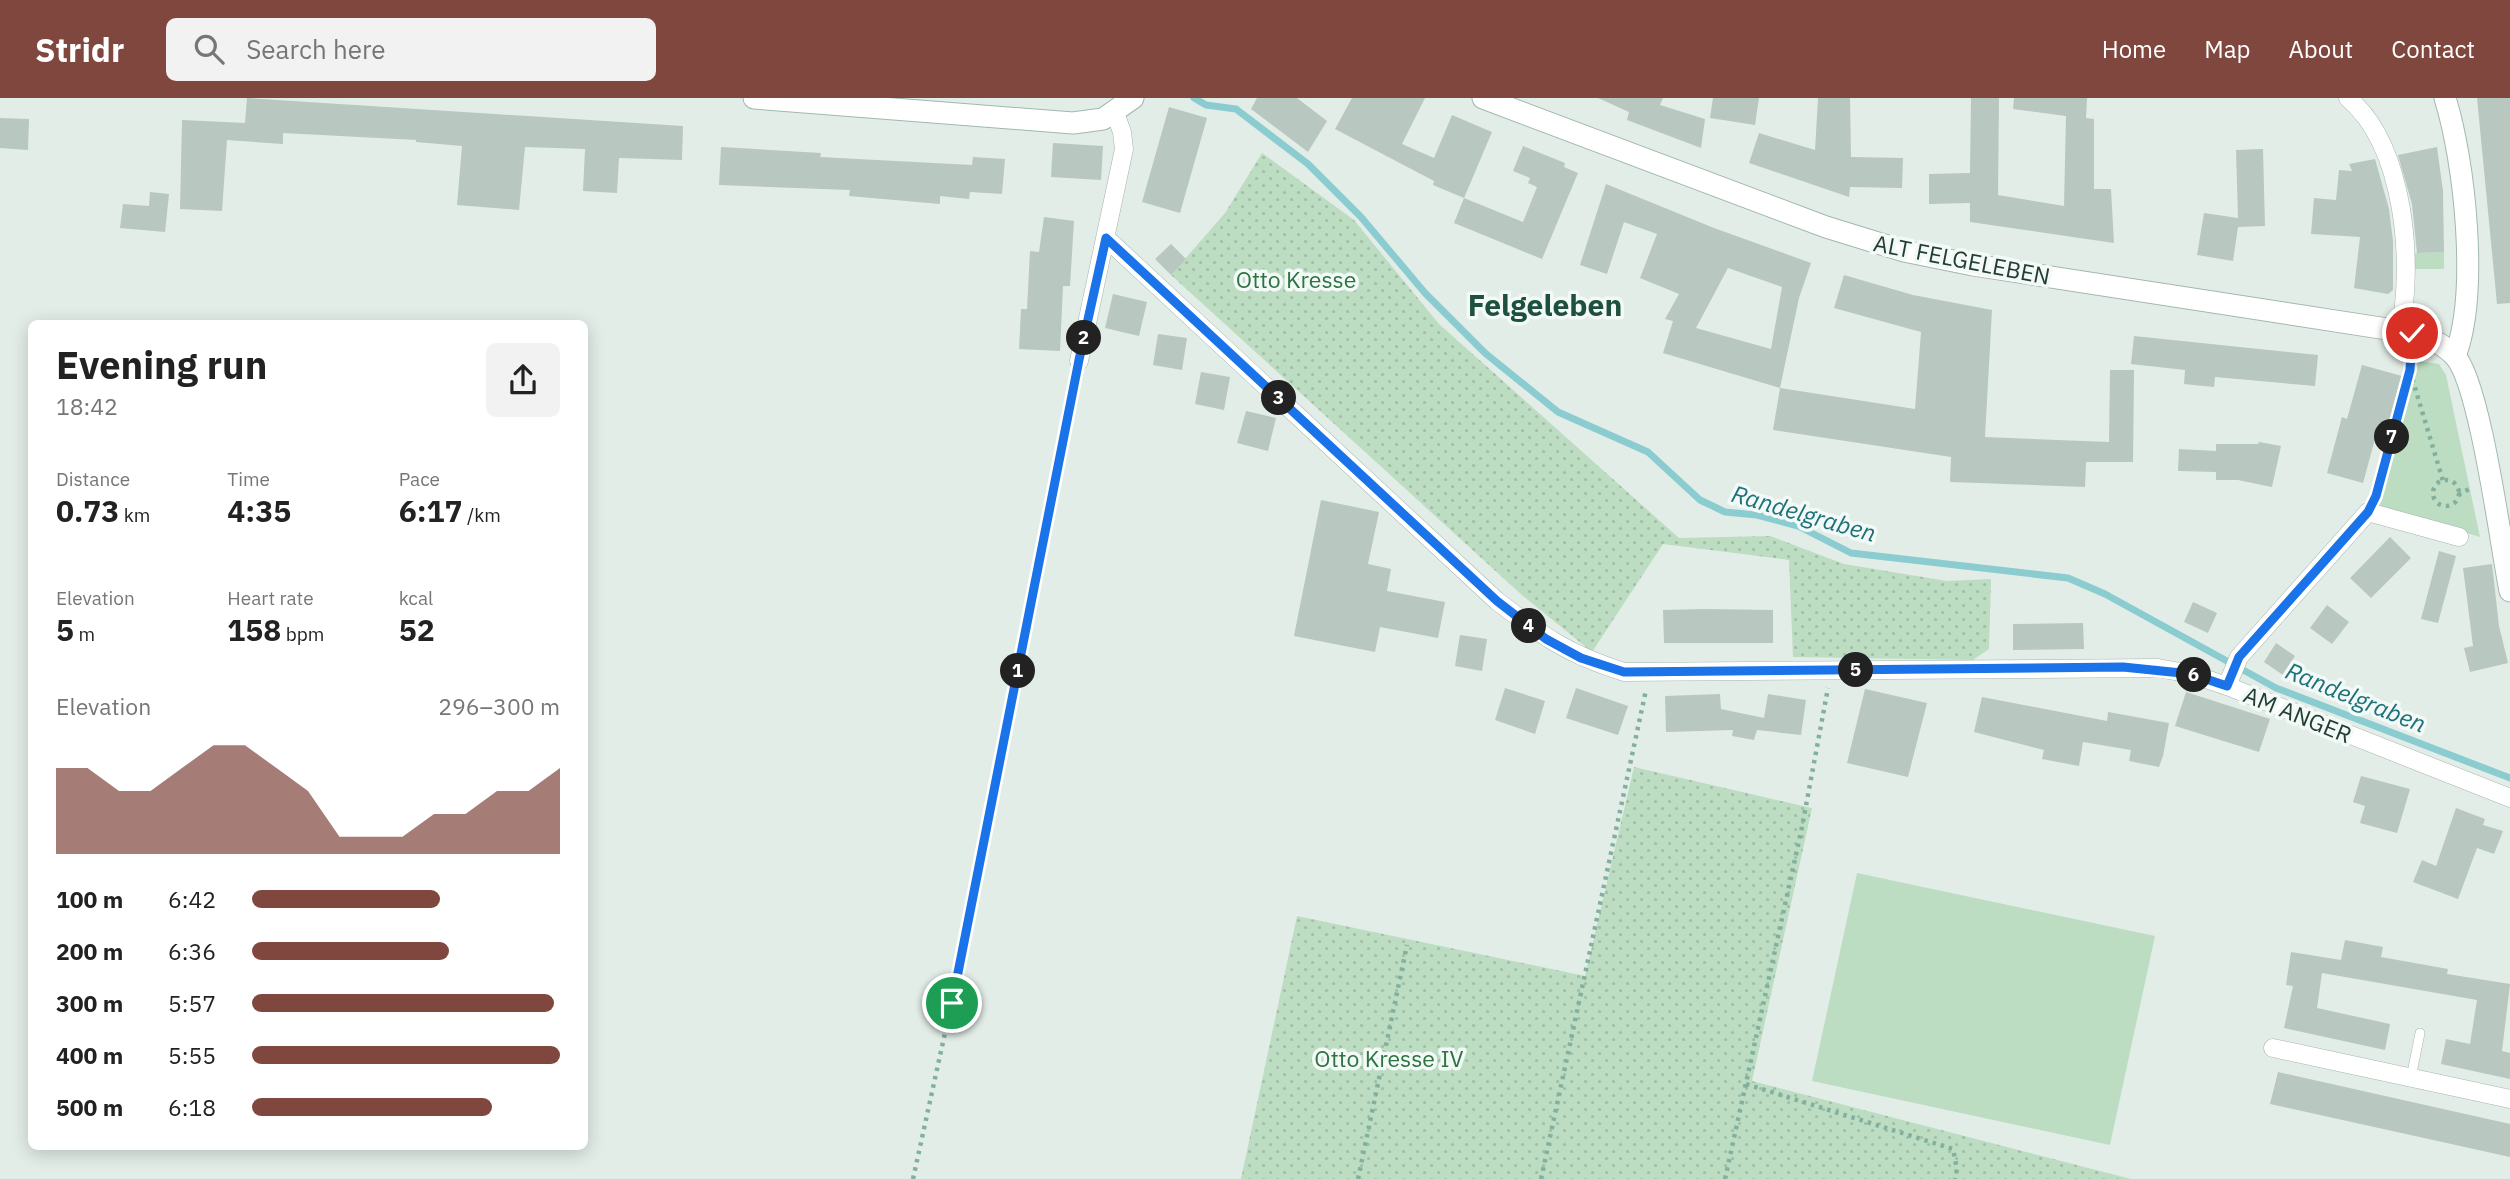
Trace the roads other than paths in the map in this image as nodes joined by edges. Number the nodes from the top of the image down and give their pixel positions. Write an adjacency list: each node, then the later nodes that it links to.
1 (754, 98): 6 (street)
2 (1133, 98): 6 (street)
3 (1483, 98): 8 (street, ALT FELGELEBEN)
4 (2348, 98): 8 (street)
5 (2445, 98): 9 (street)
6 (1115, 113): 7 (street)
7 (1106, 238): 10 (street); 13 (street, AM ANGER)
8 (2406, 332): 9 (street, ALT FELGELEBEN)
9 (2455, 356): 12 (street)
10 (1079, 360)
11 (2459, 537): 13 (street)
12 (2509, 578)
13 (2227, 686): 14 (street, AM ANGER)
14 (2510, 798)
15 (2420, 1033): 17 (lane)
16 (2273, 1048): 17 (street)
17 (2411, 1078): 18 (street)
18 (2510, 1099)

